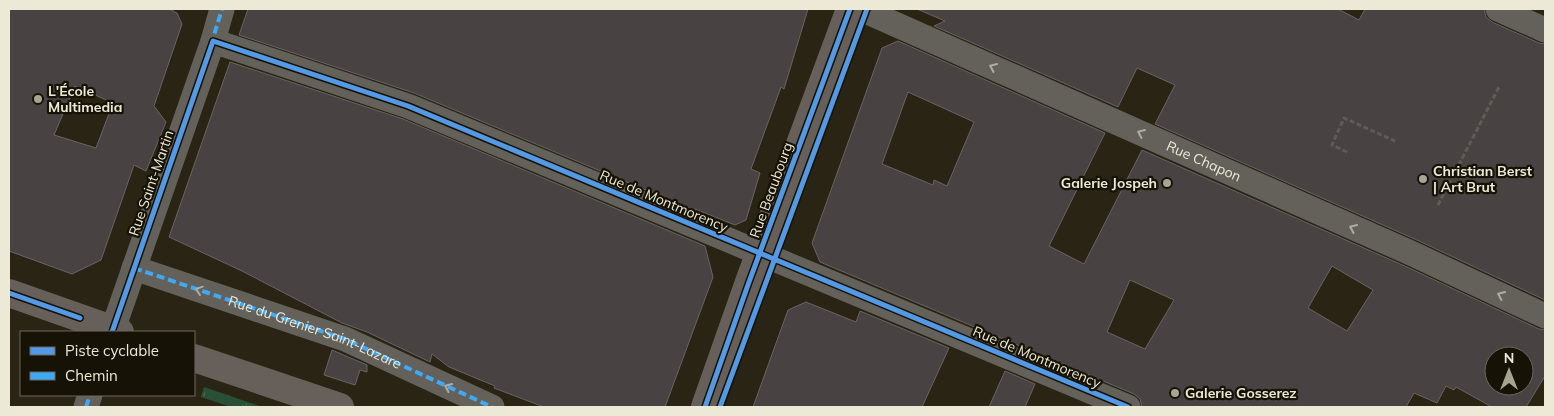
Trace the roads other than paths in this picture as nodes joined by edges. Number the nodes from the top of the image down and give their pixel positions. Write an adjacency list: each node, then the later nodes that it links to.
1 (221, 9): 6 (street, Rue Saint-Martin)
2 (850, 9): 7 (main road, Rue Beaubourg)
3 (861, 9): 10 (street, Rue Chapon, one-way to 3)
4 (1498, 9): 5 (street)
5 (1545, 30)
6 (213, 41): 7 (street, Rue de Montmorency); 8 (street, Rue Saint-Martin)
7 (760, 253): 15 (main road, Rue Beaubourg); 16 (street, Rue de Montmorency)
8 (134, 268): 11 (street, Rue Saint-Martin); 14 (street, Rue du Grenier Saint-Lazare, one-way to 8)
9 (9, 292): 11 (main road)
10 (1545, 316)
11 (115, 331)
12 (195, 358): 13 (main road)
13 (340, 407)
14 (492, 407)
15 (705, 407)
16 (1128, 407)

